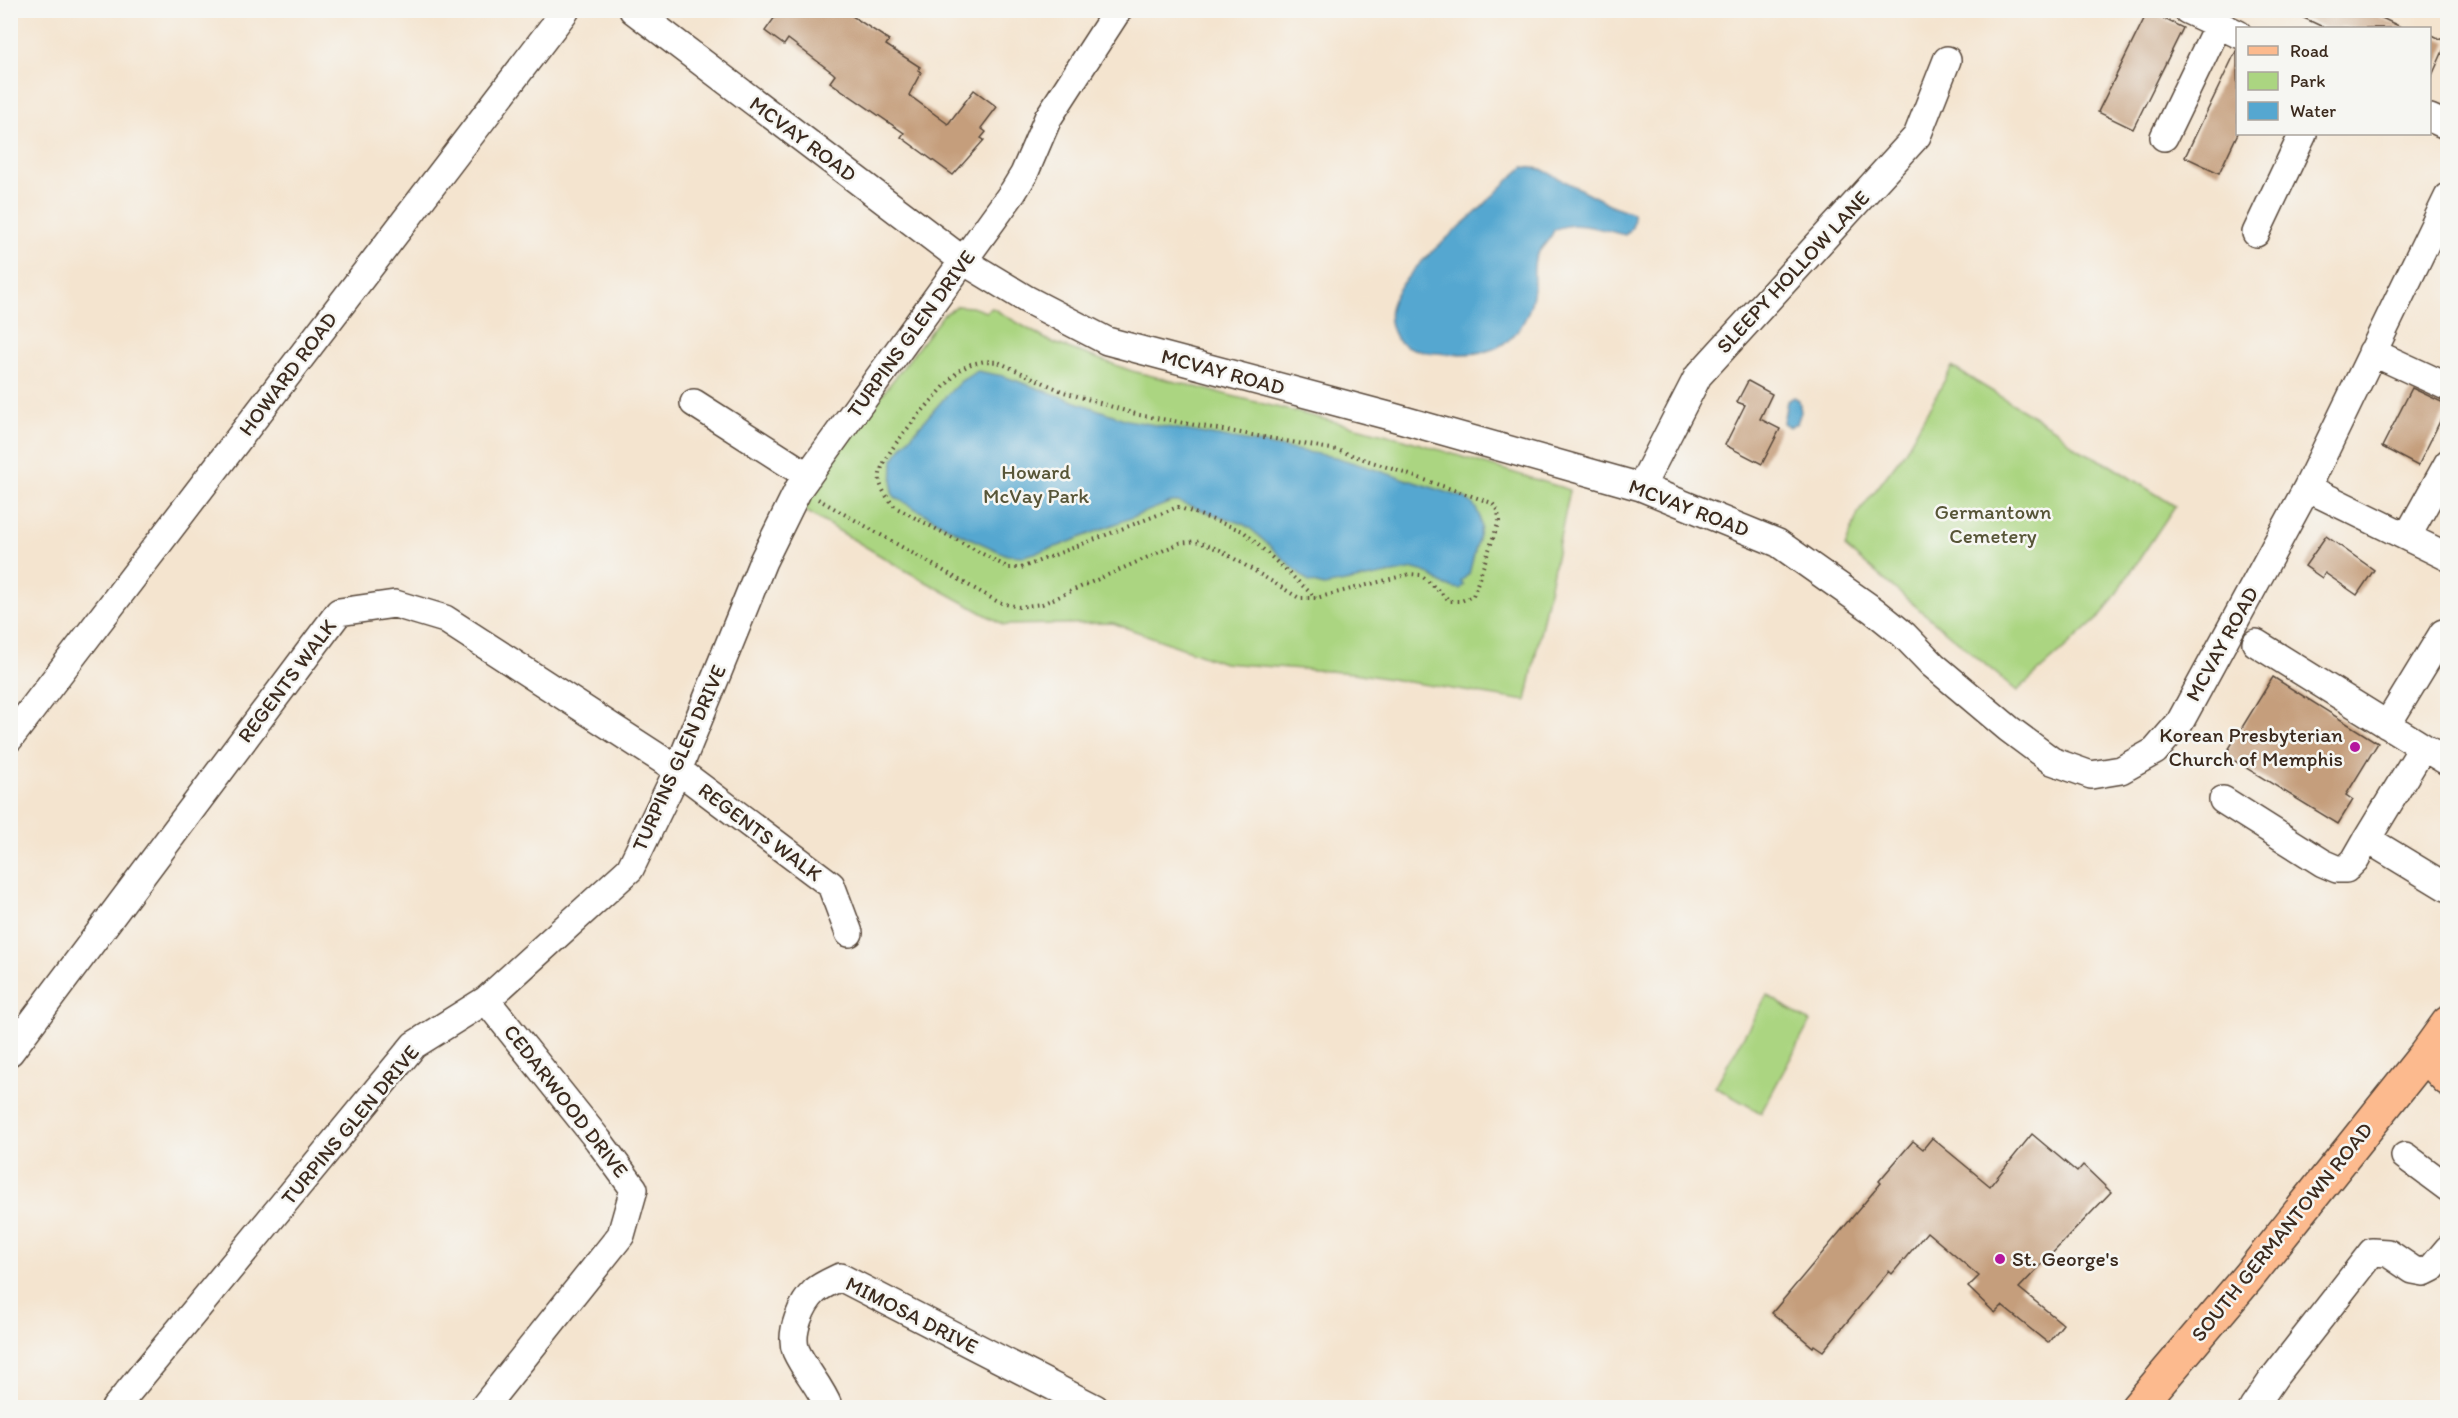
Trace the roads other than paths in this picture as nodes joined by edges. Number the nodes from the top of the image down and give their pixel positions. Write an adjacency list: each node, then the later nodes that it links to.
1 (566, 10): 26 (street, HOWARD ROAD)
2 (633, 10): 13 (street, MCVAY ROAD)
3 (1118, 10): 13 (street, TURPINS GLEN DRIVE)
4 (2190, 12): 5 (street)
5 (2228, 29): 10 (street)
6 (1947, 60): 19 (street, SLEEPY HOLLOW LANE)
7 (2431, 118): 8 (street)
8 (2448, 126)
9 (2303, 135): 12 (street)
10 (2164, 137)
11 (2448, 196): 14 (street, MCVAY ROAD)
12 (2256, 233)
13 (965, 262): 18 (street, TURPINS GLEN DRIVE); 19 (street, MCVAY ROAD)
14 (2372, 352): 15 (street); 20 (street, MCVAY ROAD)
15 (2448, 387)
16 (694, 403): 18 (street)
17 (2448, 463): 21 (street)
18 (803, 482): 29 (street, TURPINS GLEN DRIVE)
19 (1641, 487): 20 (street, MCVAY ROAD)
20 (2307, 488): 21 (street)
21 (2407, 537): 22 (street)
22 (2448, 557)
23 (2448, 636): 25 (street)
24 (2256, 643): 25 (street)
25 (2387, 725): 27 (street)
26 (10, 738)
27 (2423, 747): 28 (street); 31 (street)
28 (2448, 762)
29 (678, 770): 33 (street, REGENTS WALK); 34 (street, TURPINS GLEN DRIVE); 36 (street, REGENTS WALK)
30 (2223, 800): 31 (street)
31 (2367, 839): 32 (street)
32 (2448, 884)
33 (849, 933)
34 (486, 1000): 42 (street, TURPINS GLEN DRIVE); 43 (street, CEDARWOOD DRIVE)
35 (2448, 1023): 37 (main road, SOUTH GERMANTOWN ROAD)
36 (10, 1052)
37 (2425, 1055): 38 (main road); 46 (main road, SOUTH GERMANTOWN ROAD)
38 (2448, 1079)
39 (2405, 1156): 40 (street)
40 (2448, 1188)
41 (2448, 1249): 47 (street)
42 (115, 1407)
43 (483, 1407)
44 (830, 1407): 45 (street, MIMOSA DRIVE)
45 (1095, 1407)
46 (2137, 1407)
47 (2253, 1407)

